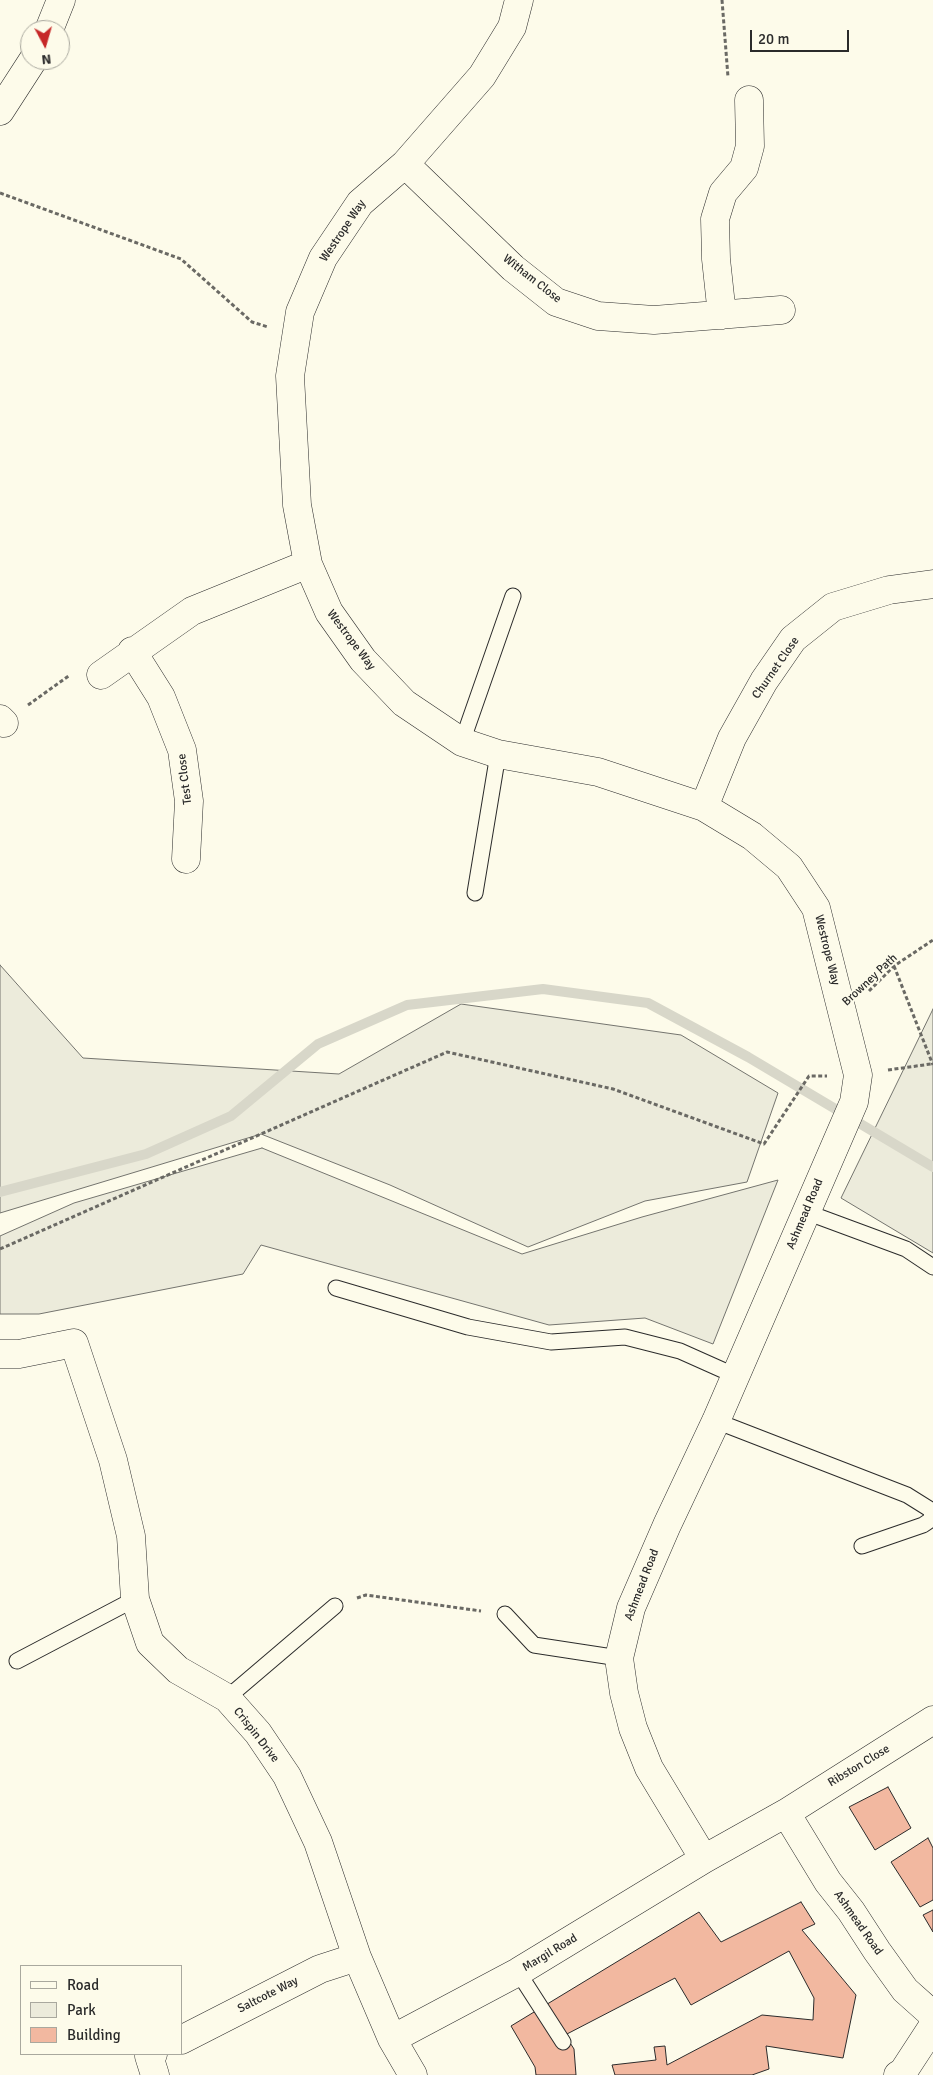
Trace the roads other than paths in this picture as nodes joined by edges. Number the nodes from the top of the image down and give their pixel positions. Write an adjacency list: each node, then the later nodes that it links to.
1 (61, 0): 3 (street)
2 (519, 0): 7 (street, Westrope Way)
3 (53, 20)
4 (27, 70): 6 (street)
5 (749, 100): 9 (street)
6 (0, 111)
7 (405, 164): 9 (street, Witham Close); 10 (street, Westrope Way)
8 (781, 310): 9 (street, Witham Close)
9 (722, 315)
10 (308, 564): 13 (street); 15 (street, Westrope Way)
11 (933, 584): 17 (street, Churnet Close)
12 (513, 596): 15 (lane)
13 (132, 651): 14 (street); 18 (street, Test Close)
14 (101, 675)
15 (462, 742): 16 (street, Westrope Way)
16 (498, 754): 17 (street, Westrope Way); 19 (lane)
17 (704, 808): 20 (street, Westrope Way)
18 (186, 859)
19 (474, 893)
20 (844, 1017): 21 (street, Ashmead Road)
21 (806, 1212): 22 (lane); 25 (street, Ashmead Road)
22 (933, 1267)
23 (336, 1288): 25 (lane)
24 (0, 1354): 28 (street, Crispin Drive)
25 (736, 1376): 26 (street, Ashmead Road)
26 (716, 1421): 27 (lane); 31 (street, Ashmead Road)
27 (862, 1546)
28 (135, 1599): 32 (lane); 33 (street, Crispin Drive)
29 (335, 1606): 33 (lane)
30 (504, 1614): 31 (lane)
31 (619, 1658): 36 (street, Ashmead Road)
32 (17, 1661)
33 (227, 1698): 37 (street, Crispin Drive)
34 (933, 1720): 35 (street, Ribston Close)
35 (786, 1813): 36 (street); 39 (street, Ashmead Road)
36 (704, 1860): 38 (street, Margil Road)
37 (357, 1957): 41 (street, Saltcote Way); 42 (street, Crispin Drive)
38 (518, 1972): 42 (street, Margil Road); 43 (lane)
39 (933, 2015)
40 (933, 2026): 47 (street)
41 (182, 2039)
42 (392, 2039): 46 (street, Crispin Drive)
43 (563, 2042)
44 (152, 2055): 45 (street)
45 (155, 2075)
46 (413, 2075)
47 (898, 2075)

